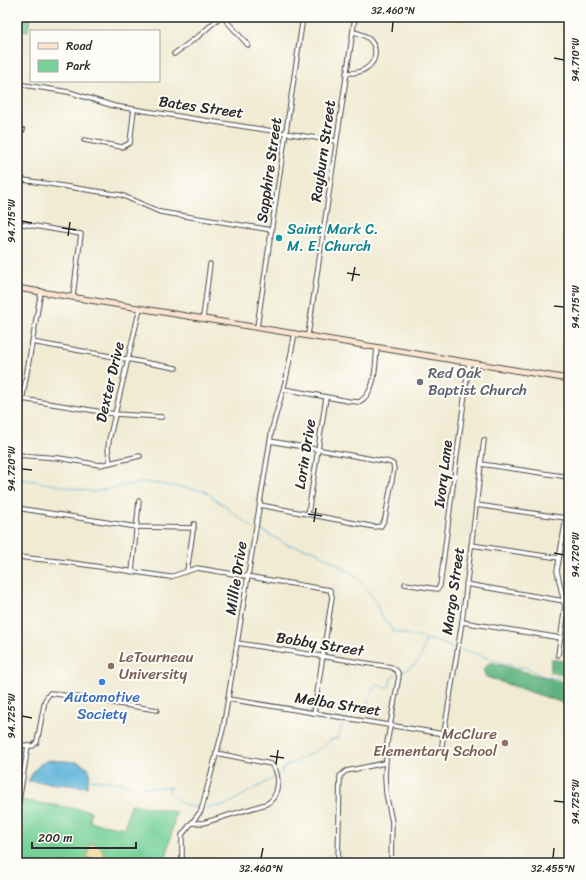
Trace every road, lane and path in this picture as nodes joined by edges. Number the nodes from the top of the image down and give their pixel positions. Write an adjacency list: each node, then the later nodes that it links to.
1 (100, 17): 2 (street)
2 (141, 17)
3 (222, 17): 7 (street); 8 (street)
4 (303, 17): 14 (street, Sapphire Street)
5 (355, 17): 6 (street, Rayburn Street)
6 (353, 32): 9 (street, Rayburn Street); 9 (street)
7 (248, 45)
8 (174, 54)
9 (346, 73): 16 (street, Rayburn Street)
10 (17, 84): 11 (street, Bates Street)
11 (134, 109): 14 (street, Bates Street); 15 (street)
12 (17, 129): 13 (street)
13 (23, 130)
14 (286, 132): 16 (street, Bates Street); 19 (street, Sapphire Street)
15 (84, 140)
16 (336, 141): 28 (street, Rayburn Street)
17 (17, 179): 19 (street)
18 (17, 223): 23 (street)
19 (272, 230): 26 (street, Sapphire Street)
20 (210, 264): 25 (street)
21 (17, 288): 22 (street)
22 (41, 291): 23 (street); 29 (street)
23 (73, 296): 24 (street)
24 (140, 307): 25 (street); 31 (street, Dexter Drive)
25 (203, 318): 26 (street)
26 (257, 327): 27 (street)
27 (295, 333): 28 (street); 35 (street, Millie Drive)
28 (308, 335): 30 (street)
29 (32, 342): 31 (street); 37 (street)
30 (377, 347): 32 (street); 36 (street)
31 (128, 360): 33 (street); 38 (street, Dexter Drive)
32 (468, 362): 34 (street); 63 (street, Ivory Lane)
33 (176, 368)
34 (569, 379)
35 (284, 389): 36 (street); 42 (street, Millie Drive)
36 (326, 398): 43 (street, Lorin Drive)
37 (22, 400): 38 (street); 40 (street)
38 (115, 414): 39 (street); 46 (street, Dexter Drive)
39 (162, 416)
40 (17, 430)
41 (484, 440): 47 (street, Margo Street)
42 (270, 441): 43 (street); 51 (street, Millie Drive)
43 (318, 450): 54 (street, Lorin Drive); 54 (street)
44 (17, 454): 46 (street)
45 (140, 456): 46 (street)
46 (110, 463)
47 (481, 464): 48 (street); 52 (street, Margo Street)
48 (569, 477)
49 (139, 501): 56 (street)
50 (569, 501): 55 (street)
51 (260, 505): 54 (street); 62 (street, Millie Drive)
52 (476, 505): 55 (street); 57 (street, Margo Street)
53 (17, 508): 56 (street)
54 (308, 514)
55 (566, 518): 59 (street)
56 (137, 527): 60 (street); 61 (street)
57 (471, 545): 59 (street); 64 (street, Margo Street)
58 (17, 557): 61 (street)
59 (559, 558): 65 (street)
60 (187, 571): 61 (street); 62 (street)
61 (132, 572)
62 (248, 577): 68 (street, Millie Drive); 70 (street)
63 (405, 584)
64 (466, 584): 65 (street); 66 (street, Margo Street)
65 (564, 600): 67 (street)
66 (462, 622): 67 (street); 75 (street, Margo Street)
67 (561, 638): 69 (street)
68 (237, 643): 70 (street, Bobby Street); 71 (street, Millie Drive)
69 (558, 655)
70 (324, 657): 73 (street); 74 (street, Bobby Street)
71 (228, 699): 73 (street, Melba Street); 79 (street, Millie Drive)
72 (157, 710): 78 (street)
73 (314, 713): 74 (street, Melba Street)
74 (390, 724): 75 (street, Melba Street); 80 (street)
75 (444, 734): 77 (street, Margo Street)
76 (17, 744): 78 (street)
77 (442, 745)
78 (28, 746): 81 (street)
79 (216, 753): 82 (street, Millie Drive); 82 (street)
80 (385, 763): 84 (street); 85 (street)
81 (17, 813)
82 (192, 823): 83 (street, Millie Drive)
83 (182, 863)
84 (338, 863)
85 (391, 863)

